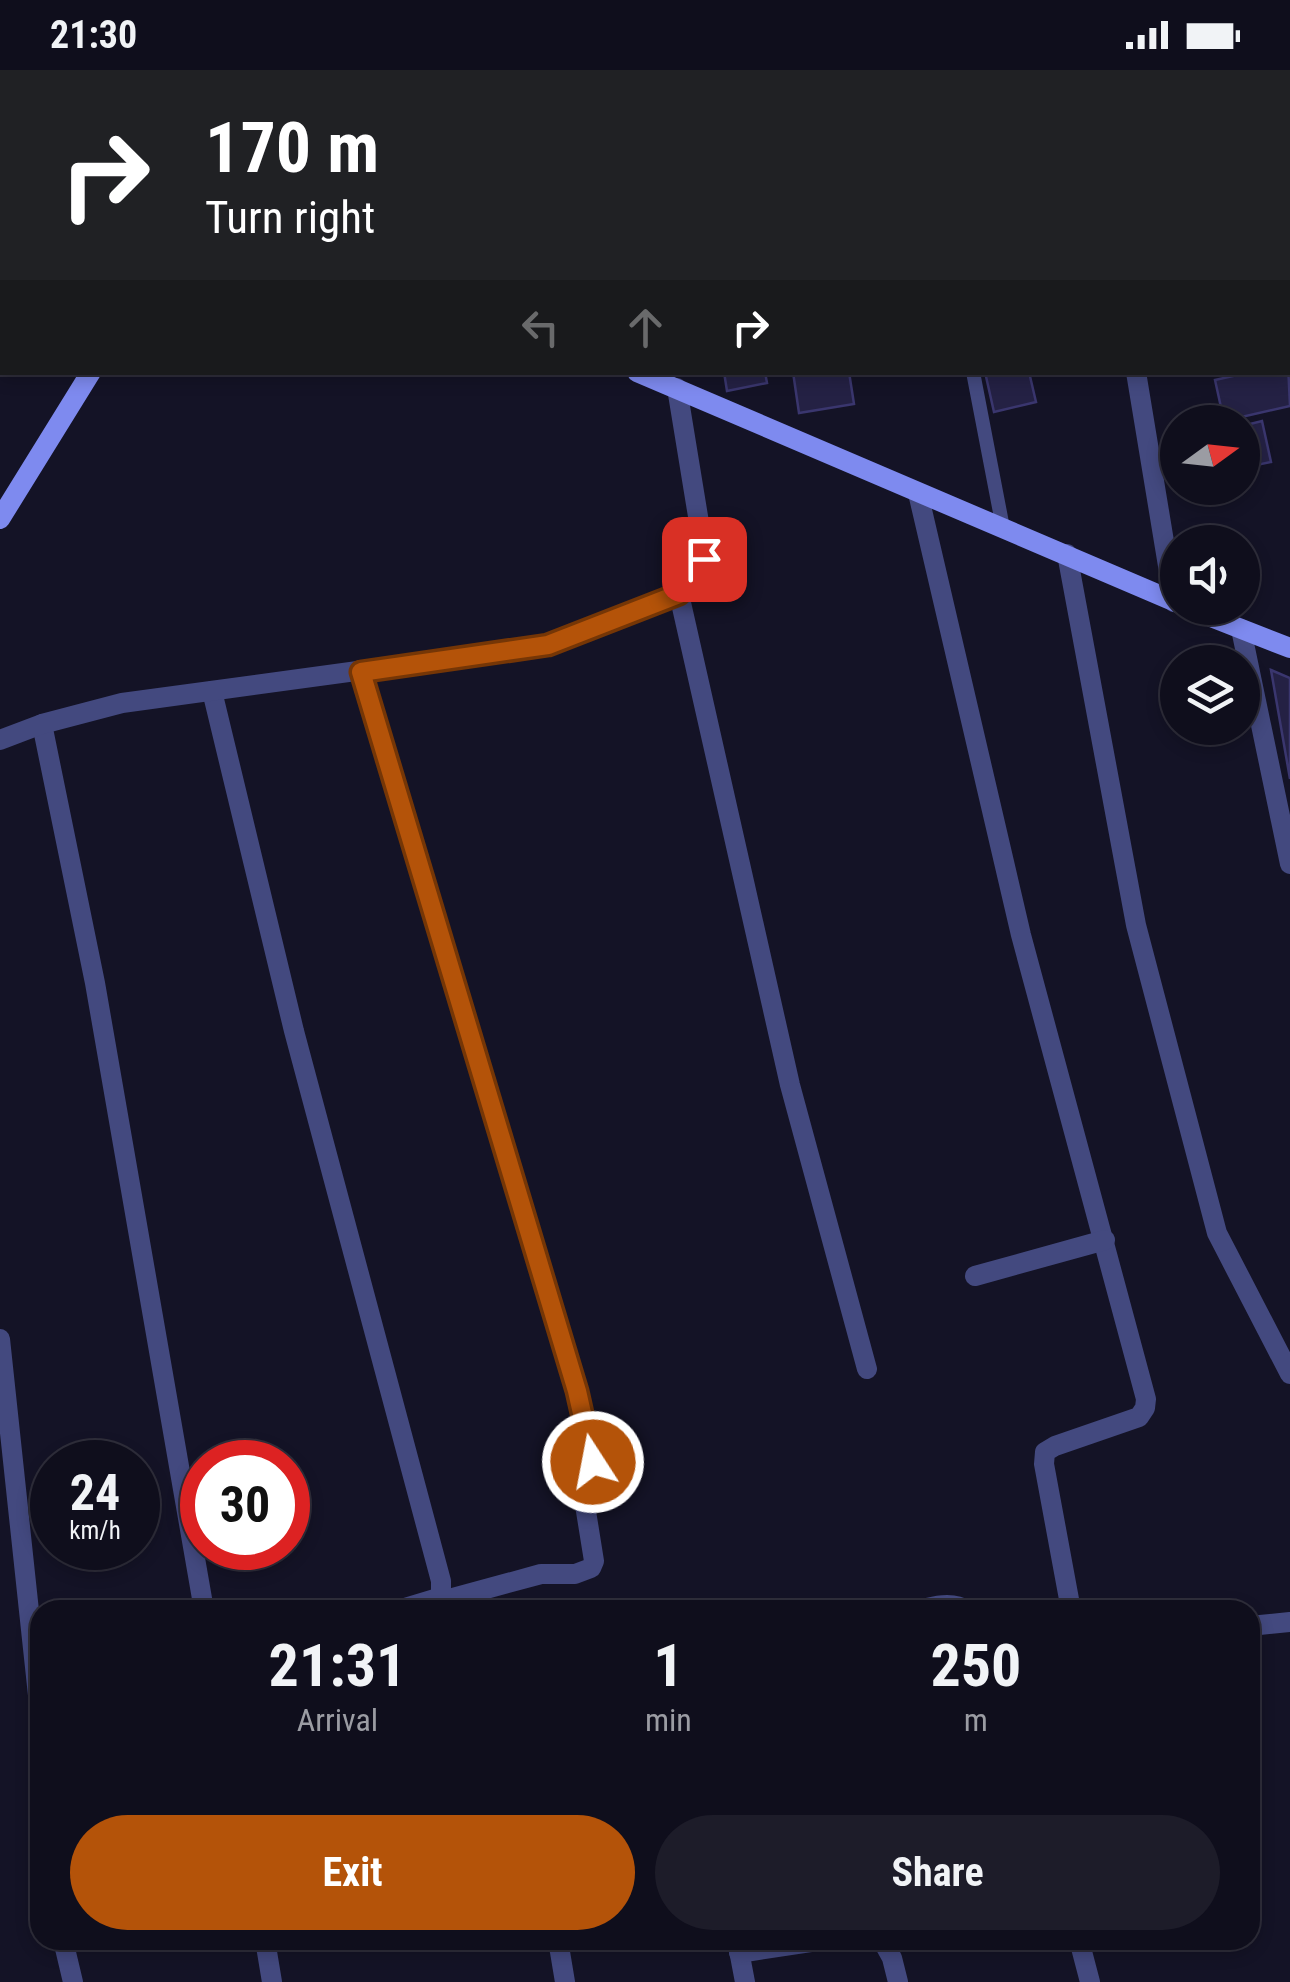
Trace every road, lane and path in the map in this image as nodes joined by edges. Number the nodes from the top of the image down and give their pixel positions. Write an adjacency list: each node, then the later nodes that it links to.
1 (89, 375): 7 (street)
2 (645, 375): 5 (street)
3 (974, 375): 9 (lane)
4 (1137, 375): 8 (street)
5 (676, 388): 6 (street); 11 (street)
6 (918, 493): 9 (street); 21 (street)
7 (0, 519)
8 (1165, 525)
9 (1002, 528): 10 (street)
10 (1066, 554): 12 (street); 25 (street)
11 (679, 594): 16 (street); 24 (street)
12 (1160, 595)
13 (1231, 625): 14 (street)
14 (1241, 629): 15 (street); 20 (street)
15 (1290, 648)
16 (361, 672): 17 (street); 28 (street)
17 (212, 691): 18 (street); 27 (street)
18 (42, 724): 19 (street); 26 (street)
19 (0, 740)
20 (1290, 864)
21 (1104, 1240): 22 (street); 29 (street)
22 (975, 1276)
23 (0, 1339): 30 (street)
24 (867, 1369)
25 (1290, 1374)
26 (202, 1600)
27 (442, 1600)
28 (452, 1600)
29 (1069, 1600)
30 (30, 1620)
31 (1290, 1622): 32 (street)
32 (1260, 1625)
33 (66, 1950): 39 (street)
34 (267, 1950): 40 (street)
35 (559, 1950): 41 (street)
36 (739, 1950): 42 (street)
37 (888, 1950): 43 (street)
38 (1082, 1950): 44 (street)
39 (74, 1982)
40 (272, 1982)
41 (564, 1982)
42 (745, 1982)
43 (898, 1982)
44 (1090, 1982)

